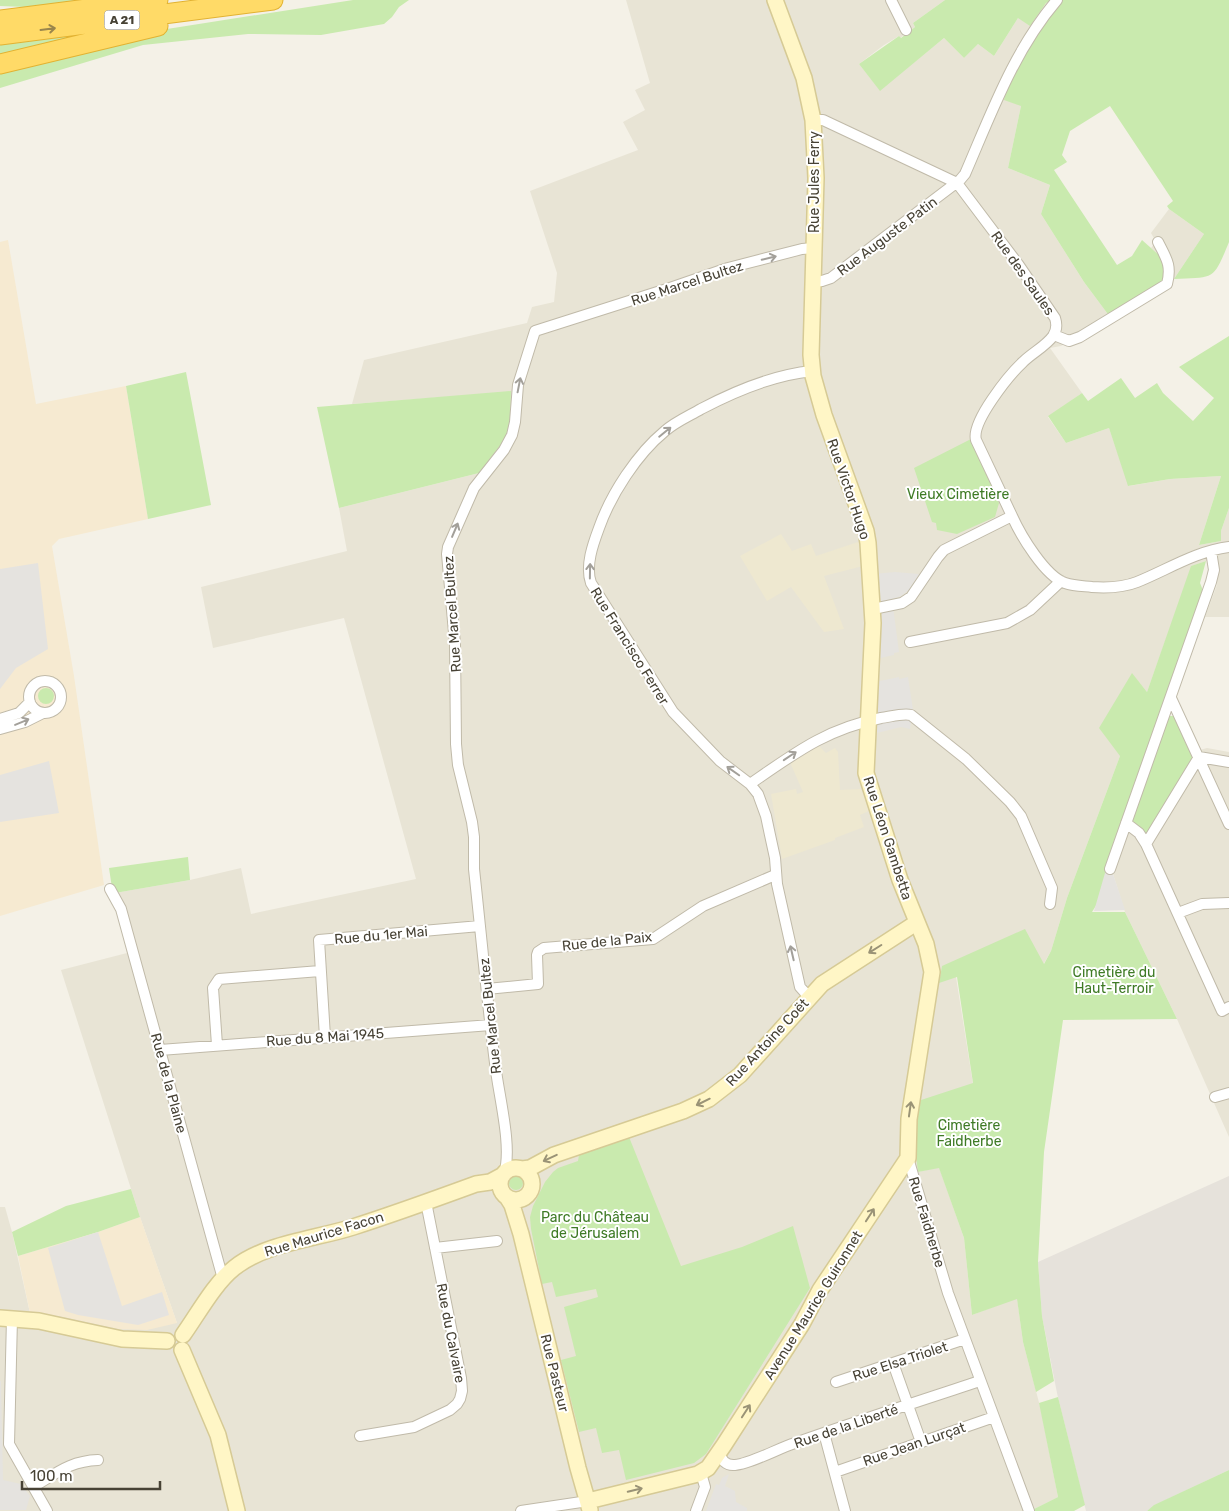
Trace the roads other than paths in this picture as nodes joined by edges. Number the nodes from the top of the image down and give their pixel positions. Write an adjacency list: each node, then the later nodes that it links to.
1 (158, 0): 7 (highway, A 21)
2 (272, 0): 6 (highway, A 21)
3 (775, 0): 11 (street, Rue Jules Ferry)
4 (891, 0): 8 (street)
5 (1057, 0): 12 (street)
6 (244, 4): 9 (highway, A 21, one-way to 6); 10 (highway)
7 (0, 20)
8 (906, 30)
9 (0, 35)
10 (0, 64)
11 (813, 120): 12 (street); 14 (street, Rue Jules Ferry)
12 (957, 183): 15 (street, Rue Auguste Patin); 16 (street, Rue des Saules)
13 (1158, 242): 16 (street)
14 (814, 248): 15 (street, Rue Jules Ferry); 43 (street, Rue Marcel Bultez, one-way to 14)
15 (814, 282): 17 (street, Rue Jules Ferry)
16 (1054, 335): 18 (street, Rue des Saules)
17 (812, 371): 22 (street, Rue Victor Hugo); 32 (street, Rue Francisco Ferrer, one-way to 17)
18 (1012, 516): 21 (street); 22 (street)
19 (1229, 547): 20 (street)
20 (1211, 551): 21 (street); 24 (street)
21 (1061, 581): 23 (street)
22 (873, 609): 28 (street, Rue Victor Hugo)
23 (910, 642)
24 (1171, 698): 30 (street); 33 (street)
25 (30, 702): 26 (street); 26 (street); 27 (street)
26 (43, 713): 29 (street, one-way to 26)
27 (0, 719)
28 (867, 722): 32 (street, one-way to 28); 39 (street); 42 (street, Rue Léon Gambetta)
29 (0, 729)
30 (1199, 756): 31 (street); 34 (street); 35 (street)
31 (1229, 762)
32 (750, 784): 37 (street, Rue Francisco Ferrer)
33 (1126, 823): 35 (street); 36 (street)
34 (1229, 824)
35 (1146, 844): 41 (street)
36 (1110, 869)
37 (775, 876): 45 (street, Rue de la Paix); 46 (street, Rue Francisco Ferrer, one-way to 37)
38 (110, 888): 51 (street, Rue de la Plaine)
39 (1050, 904)
40 (1229, 904): 41 (street)
41 (1178, 913): 47 (street)
42 (916, 923): 46 (street, Rue Antoine Coët, one-way to 46); 54 (street, Rue Faidherbe, one-way to 42)
43 (480, 926): 44 (street, Rue du 1er Mai); 45 (street, Rue Marcel Bultez)
44 (320, 971): 49 (street, Rue du 1er Mai); 50 (street)
45 (487, 988): 48 (street, Rue Marcel Bultez)
46 (809, 997): 55 (street, Rue Antoine Coët, one-way to 55)
47 (1226, 1009)
48 (491, 1025): 49 (street, Rue du 8 Mai 1945); 55 (street, Rue Marcel Bultez)
49 (325, 1037): 50 (street, Rue du 8 Mai 1945)
50 (217, 1045): 51 (street, Rue du 8 Mai 1945)
51 (160, 1050): 63 (street, Rue de la Plaine)
52 (1229, 1093): 53 (street)
53 (1215, 1097)
54 (908, 1158): 65 (street, Rue Faidherbe); 75 (street, Avenue Maurice Guironnet, one-way to 54)
55 (512, 1171): 56 (street, Rue Maurice Facon); 57 (street); 58 (street)
56 (467, 1187): 57 (street, Rue Maurice Facon); 59 (street, Rue Maurice Facon)
57 (505, 1195): 58 (street); 60 (street, Rue Pasteur)
58 (526, 1196): 60 (street, Rue Pasteur)
59 (426, 1202): 62 (street, Rue du Calvaire); 63 (street, Rue Maurice Facon)
60 (521, 1234): 80 (street, Rue Pasteur)
61 (497, 1241): 62 (street)
62 (435, 1248): 73 (street, Rue du Calvaire)
63 (223, 1279): 66 (street, Rue Maurice Facon)
64 (6, 1318): 66 (street); 79 (street)
65 (965, 1339): 67 (street, Rue Elsa Triolet); 68 (street, Rue Faidherbe)
66 (182, 1342): 82 (street)
67 (893, 1363): 69 (street, Rue Elsa Triolet); 70 (street)
68 (980, 1380): 70 (street, Rue de la Liberté); 71 (street, Rue Faidherbe)
69 (836, 1382)
70 (908, 1405): 72 (street, Rue de la Liberté); 74 (street)
71 (994, 1417): 74 (street, Rue Jean Lurçat); 86 (street, Rue Faidherbe)
72 (824, 1433): 75 (street, Rue de la Liberté); 77 (street)
73 (360, 1436)
74 (921, 1442): 77 (street, Rue Jean Lurçat)
75 (719, 1452): 78 (street, Avenue Maurice Guironnet)
76 (98, 1460): 79 (street)
77 (835, 1472): 85 (street)
78 (701, 1473): 80 (street, one-way to 78); 84 (street)
79 (33, 1487): 81 (street)
80 (589, 1506): 83 (street)
81 (47, 1511)
82 (237, 1511)
83 (521, 1511)
84 (696, 1511)
85 (845, 1511)
86 (1029, 1511)

